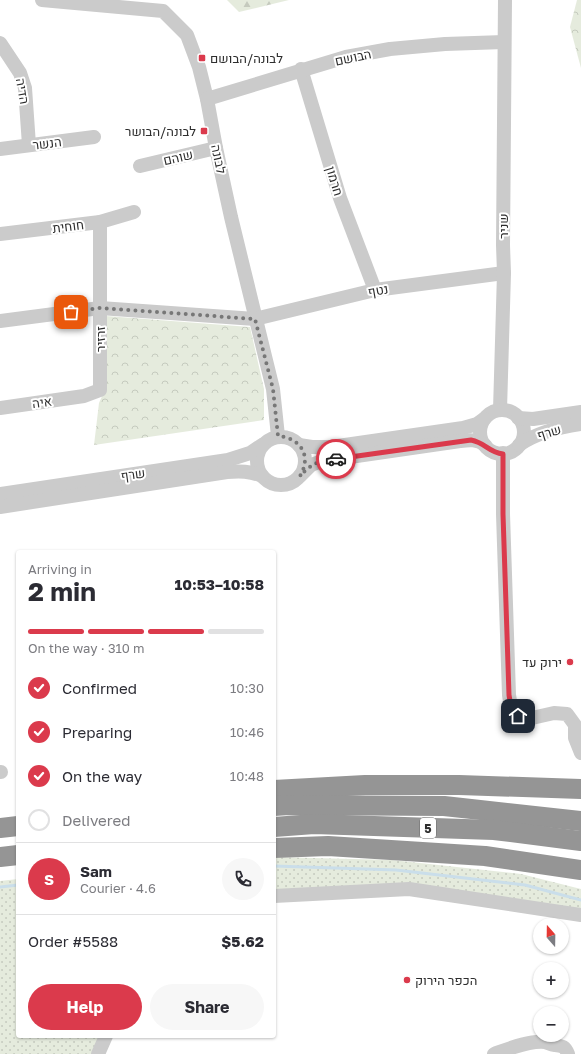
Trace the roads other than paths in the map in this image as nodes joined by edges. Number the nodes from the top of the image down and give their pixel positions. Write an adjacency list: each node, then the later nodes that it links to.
1 (42, 0): 7 (street, לבונה)
2 (505, 0): 3 (street, שניר)
3 (504, 42): 6 (street, הבושם); 16 (street, שניר)
4 (0, 43): 5 (street, הדיה)
5 (4, 57): 9 (street, הדיה)
6 (301, 70): 7 (street, הבושם); 17 (street, חרמון)
7 (207, 100): 10 (street, לבונה)
8 (94, 137): 9 (street, הנשר)
9 (29, 145): 11 (street, הנשר)
10 (216, 148): 12 (street, שוהם); 19 (street, לבונה)
11 (0, 149)
12 (140, 166)
13 (134, 212): 14 (street, חוחית)
14 (100, 222): 15 (street, חוחית); 18 (street, זרזיר)
15 (0, 234)
16 (504, 273): 17 (street, נטף); 23 (street, שניר)
17 (375, 290): 19 (street, נטף)
18 (100, 308): 19 (street, נטף); 20 (street, נטף); 21 (street, זרזיר)
19 (255, 319): 28 (street, לבונה)
20 (0, 321)
21 (84, 396): 22 (street, איה)
22 (0, 408)
23 (500, 410): 25 (street); 26 (street)
24 (581, 412): 25 (street, שרף)
25 (518, 418): 32 (street)
26 (484, 419): 30 (street); 31 (street)
27 (581, 424): 32 (street, שרף)
28 (278, 436): 29 (street); 30 (street)
29 (262, 445): 34 (street); 36 (street, שרף)
30 (299, 445): 35 (street)
31 (485, 445): 33 (street); 35 (street)
32 (519, 445): 33 (street)
33 (503, 454): 38 (street)
34 (262, 476): 35 (street); 37 (street, שרף)
35 (300, 476)
36 (0, 494)
37 (0, 507)
38 (581, 753)
39 (581, 789): 40 (highway)
40 (276, 790)
41 (276, 806): 42 (highway, 5)
42 (581, 821)
43 (16, 826): 45 (highway)
44 (276, 827): 46 (highway, 5)
45 (0, 828)
46 (581, 841)
47 (276, 848): 52 (highway)
48 (16, 855): 49 (highway)
49 (0, 857)
50 (16, 869): 51 (highway)
51 (0, 870)
52 (580, 870)
53 (276, 896): 54 (street)
54 (581, 915)
55 (105, 1038): 56 (street)
56 (98, 1054)
57 (494, 1054): 58 (street)
58 (568, 1054)

